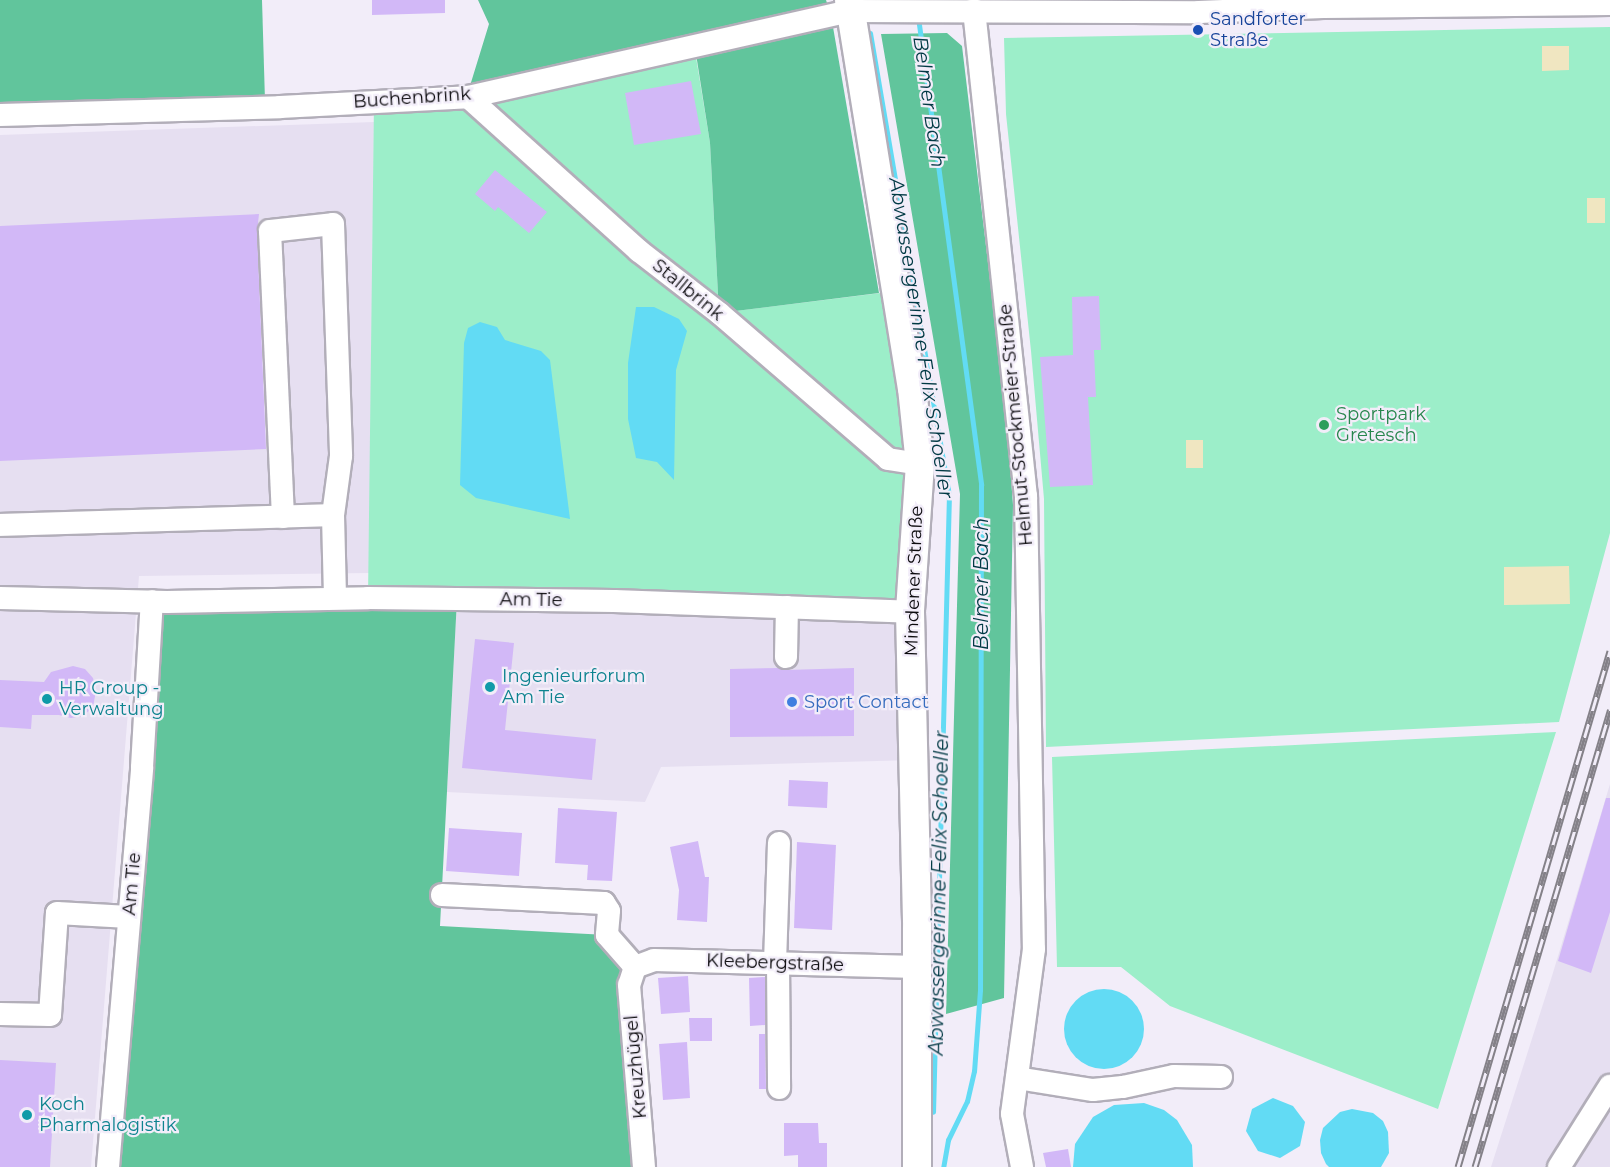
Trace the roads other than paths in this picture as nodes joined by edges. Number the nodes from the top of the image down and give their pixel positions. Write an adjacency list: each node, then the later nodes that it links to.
1 (1323, 4): 2 (street); 4 (street)
2 (1610, 4)
3 (850, 5): 4 (street); 5 (street, Buchenbrink); 7 (main road, Mindener Straße)
4 (974, 10): 25 (street, Helmut-Stockmeier-Straße)
5 (468, 96): 6 (street, Buchenbrink); 7 (street, Stallbrink)
6 (0, 115)
7 (920, 464): 15 (main road, Mindener Straße)
8 (333, 515): 9 (street); 9 (street); 12 (street)
9 (283, 517): 10 (street)
10 (0, 525)
11 (0, 597): 13 (street, Am Tie)
12 (335, 598): 13 (street, Am Tie); 14 (street, Am Tie)
13 (152, 601): 19 (street, Am Tie)
14 (787, 607): 15 (street, Am Tie); 16 (street)
15 (910, 612): 22 (main road, Mindener Straße)
16 (786, 657)
17 (779, 843): 20 (street)
18 (442, 895): 21 (street)
19 (129, 917): 23 (street); 28 (street, Am Tie)
20 (777, 963): 21 (street, Kleebergstraße); 22 (street, Kleebergstraße); 27 (street)
21 (635, 967): 29 (street, Kreuzhügel)
22 (917, 967): 30 (main road, Mindener Straße)
23 (0, 1014)
24 (1221, 1077): 25 (street)
25 (1017, 1078): 31 (street, Helmut-Stockmeier-Straße)
26 (1610, 1086): 32 (street)
27 (779, 1088)
28 (108, 1167)
29 (644, 1167)
30 (917, 1167)
31 (1022, 1167)
32 (1559, 1167)

